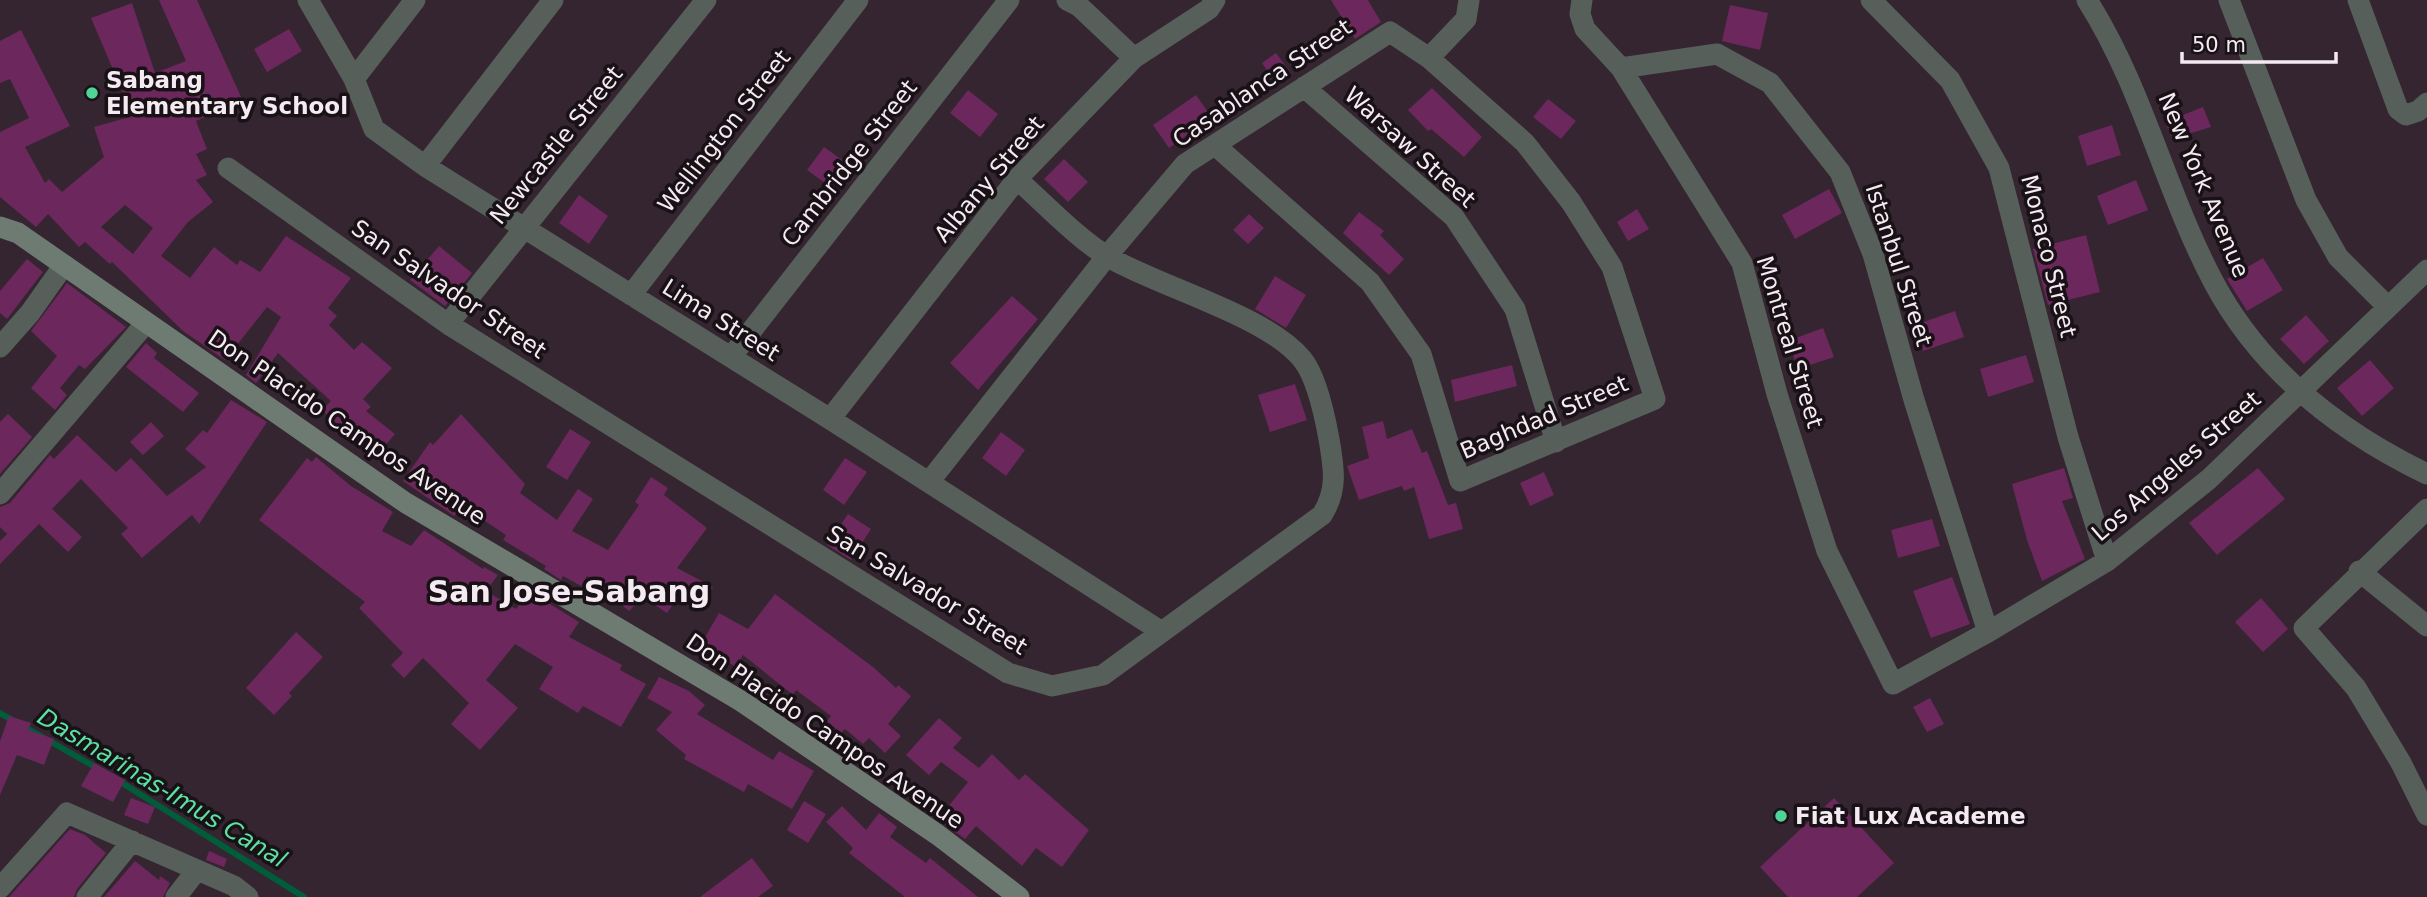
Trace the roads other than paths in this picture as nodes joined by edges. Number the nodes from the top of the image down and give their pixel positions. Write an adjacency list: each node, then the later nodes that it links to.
1 (308, 0): 18 (street, Lima Street)
2 (415, 0): 18 (street)
3 (553, 0): 22 (street)
4 (706, 0): 26 (street, Newcastle Street)
5 (858, 0): 30 (street, Wellington Street)
6 (1009, 0): 35 (street, Cambridge Street)
7 (1067, 0): 15 (street)
8 (1215, 0): 15 (street, Albany Street)
9 (1469, 0): 16 (street)
10 (1583, 0): 17 (street, Montreal Street)
11 (1871, 0): 44 (street, Monaco Street)
12 (2087, 0): 36 (street, New York Avenue)
13 (2229, 0): 31 (street)
14 (2358, 0): 20 (street)
15 (1134, 58): 24 (street, Albany Street)
16 (1429, 58): 19 (street, Casablanca Street); 37 (street, Casablanca Street)
17 (1622, 68): 48 (street, Istanbul Street); 49 (street, Montreal Street)
18 (354, 79): 22 (street, Lima Street)
19 (1304, 87): 21 (street, Casablanca Street); 39 (street, Warsaw Street)
20 (2427, 103)
21 (1216, 146): 27 (street, Casablanca Street); 39 (street, Baghdad Street)
22 (425, 166): 26 (street, Lima Street)
23 (228, 169): 33 (street, San Salvador Street)
24 (1017, 179): 27 (street, San Salvador Street); 38 (street, Albany Street)
25 (0, 227): 28 (main road, Don Placido Campos Avenue)
26 (524, 227): 30 (street, Lima Street); 33 (street, Newcastle Street)
27 (1107, 256): 41 (street, Casablanca Street); 47 (street, San Salvador Street)
28 (64, 265): 32 (main road, Don Placido Campos Avenue); 34 (street)
29 (2427, 270): 31 (street, Los Angeles Street)
30 (631, 295): 35 (street, Lima Street)
31 (2388, 307): 36 (street, Los Angeles Street)
32 (146, 323): 42 (street); 57 (main road, Don Placido Campos Avenue)
33 (448, 324): 47 (street, San Salvador Street)
34 (0, 346)
35 (731, 357): 38 (street, Lima Street)
36 (2299, 392): 40 (street, New York Avenue); 44 (street, Los Angeles Street)
37 (1655, 399): 39 (street, Baghdad Street)
38 (830, 419): 41 (street, Lima Street)
39 (1556, 442)
40 (2427, 474)
41 (929, 482): 47 (street, Lima Street)
42 (0, 494)
43 (2427, 509): 45 (street)
44 (2107, 561): 48 (street, Los Angeles Street)
45 (2360, 571): 46 (street); 50 (street)
46 (2427, 626)
47 (1162, 632)
48 (1988, 632): 49 (street, Los Angeles Street)
49 (1893, 684)
50 (2427, 815)
51 (132, 841): 52 (street); 53 (street); 54 (street)
52 (197, 870): 55 (street); 56 (street)
53 (0, 888)
54 (87, 897)
55 (176, 897)
56 (248, 897)
57 (1019, 897)

